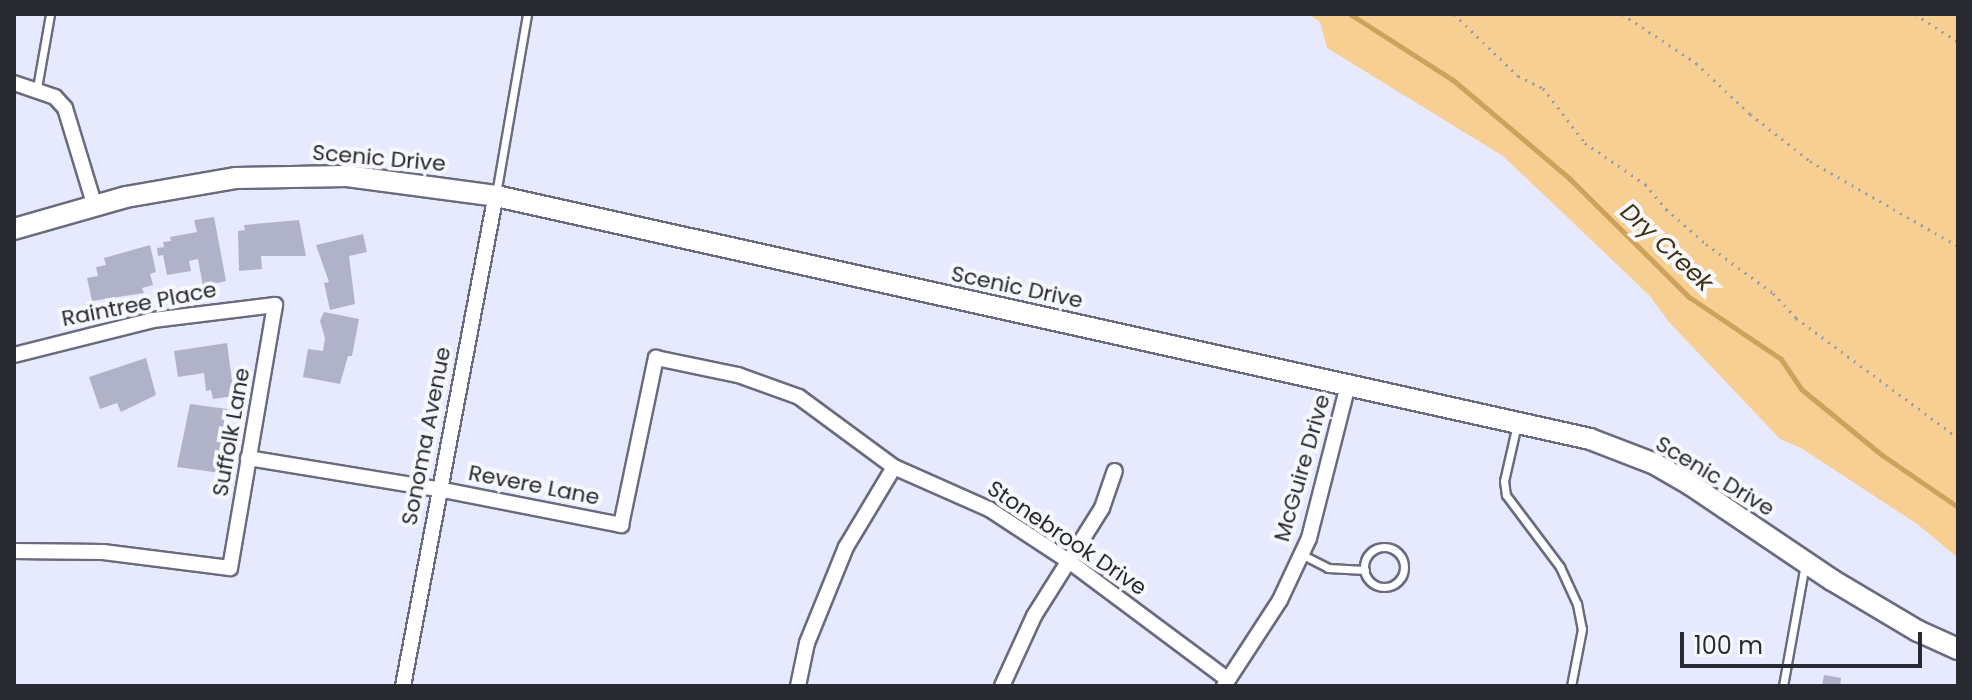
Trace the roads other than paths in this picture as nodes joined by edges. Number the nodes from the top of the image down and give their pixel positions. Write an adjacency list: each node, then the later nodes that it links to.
1 (50, 14): 4 (lane)
2 (527, 14): 5 (lane)
3 (14, 83): 4 (street)
4 (37, 88): 6 (street)
5 (496, 196): 6 (main road, Scenic Drive); 10 (main road, Scenic Drive); 15 (street, Sonoma Avenue)
6 (95, 207): 7 (main road, Scenic Drive)
7 (14, 229)
8 (275, 305): 9 (street, Raintree Place); 12 (street, Suffolk Lane)
9 (14, 355)
10 (1348, 385): 11 (main road, Scenic Drive); 18 (street, McGuire Drive)
11 (1517, 422): 20 (main road, Scenic Drive); 27 (lane)
12 (248, 458): 15 (street, Revere Lane); 17 (street, Suffolk Lane)
13 (894, 467): 16 (street, Stonebrook Drive); 19 (street, Stonebrook Drive); 25 (street)
14 (1115, 471): 19 (street)
15 (438, 489): 16 (street, Revere Lane); 24 (street, Sonoma Avenue)
16 (621, 525)
17 (14, 551)
18 (1301, 554): 21 (lane); 23 (street, McGuire Drive)
19 (1070, 562): 23 (street, Stonebrook Drive); 26 (street)
20 (1805, 562): 22 (main road, Scenic Drive); 28 (lane)
21 (1365, 570): 21 (lane)
22 (1958, 649)
23 (1226, 683)
24 (403, 686)
25 (798, 686)
26 (1002, 686)
27 (1571, 686)
28 (1783, 686)

